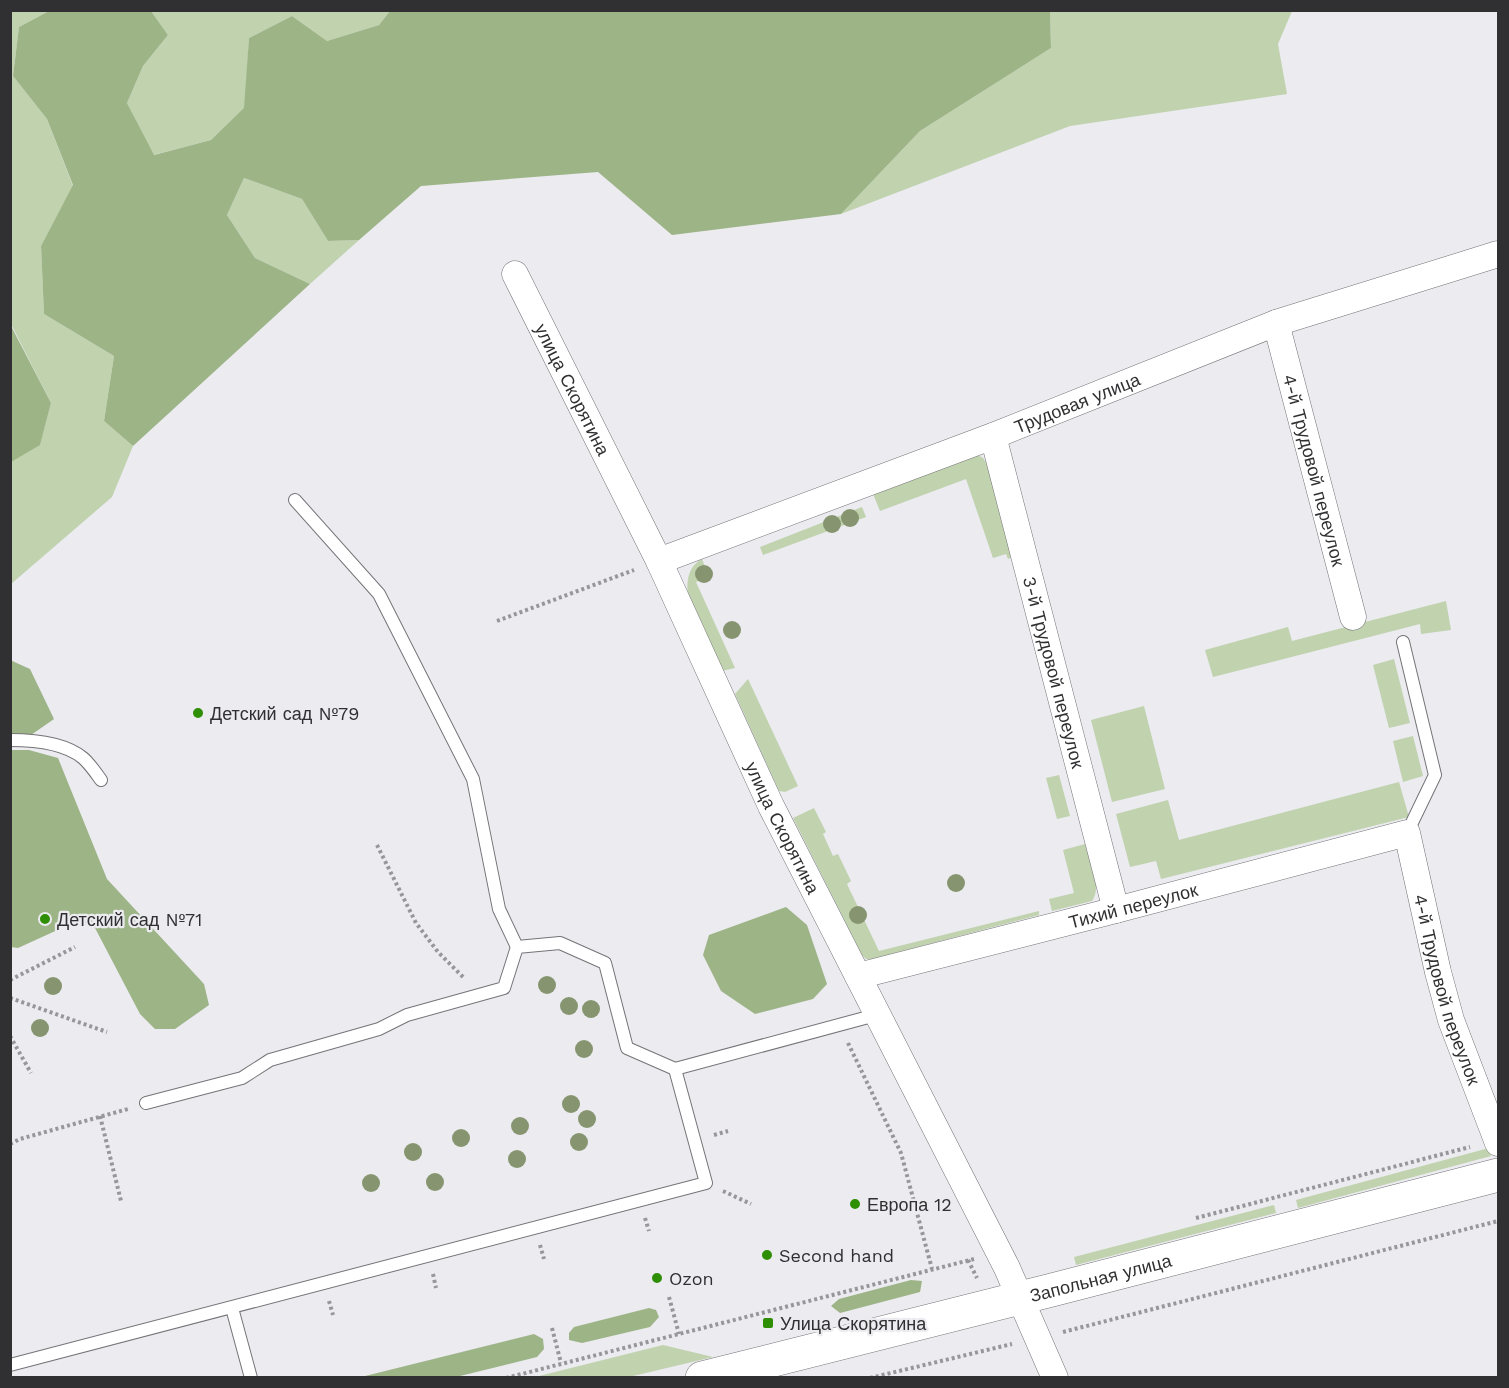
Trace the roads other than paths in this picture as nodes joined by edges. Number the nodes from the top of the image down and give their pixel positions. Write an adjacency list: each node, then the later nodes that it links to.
1 (1498, 254): 3 (street, Трудовая улица)
2 (515, 274): 6 (street, улица Скорятина)
3 (1276, 323): 4 (street, Трудовая улица); 7 (street, 4-й Трудовой переулок)
4 (993, 435): 6 (street, Трудовая улица); 12 (street, 3-й Трудовой переулок)
5 (295, 500): 13 (lane)
6 (659, 561): 14 (street, улица Скорятина)
7 (1353, 617)
8 (1403, 642): 11 (lane)
9 (10, 740): 10 (lane)
10 (101, 780)
11 (1407, 833): 12 (street, Тихий переулок); 18 (street, 4-й Трудовой переулок)
12 (1116, 910): 14 (street, Тихий переулок)
13 (517, 947): 16 (lane); 17 (lane)
14 (858, 976): 15 (street, улица Скорятина)
15 (876, 1016): 16 (lane); 20 (street, улица Скорятина)
16 (675, 1069): 21 (lane)
17 (146, 1104)
18 (1498, 1142)
19 (1498, 1175): 20 (main road, Запольная улица)
20 (1021, 1298): 24 (main road, Запольная улица); 25 (street, улица Скорятина)
21 (232, 1308): 22 (lane); 23 (lane)
22 (10, 1365)
23 (251, 1377)
24 (702, 1377)
25 (1055, 1377)

